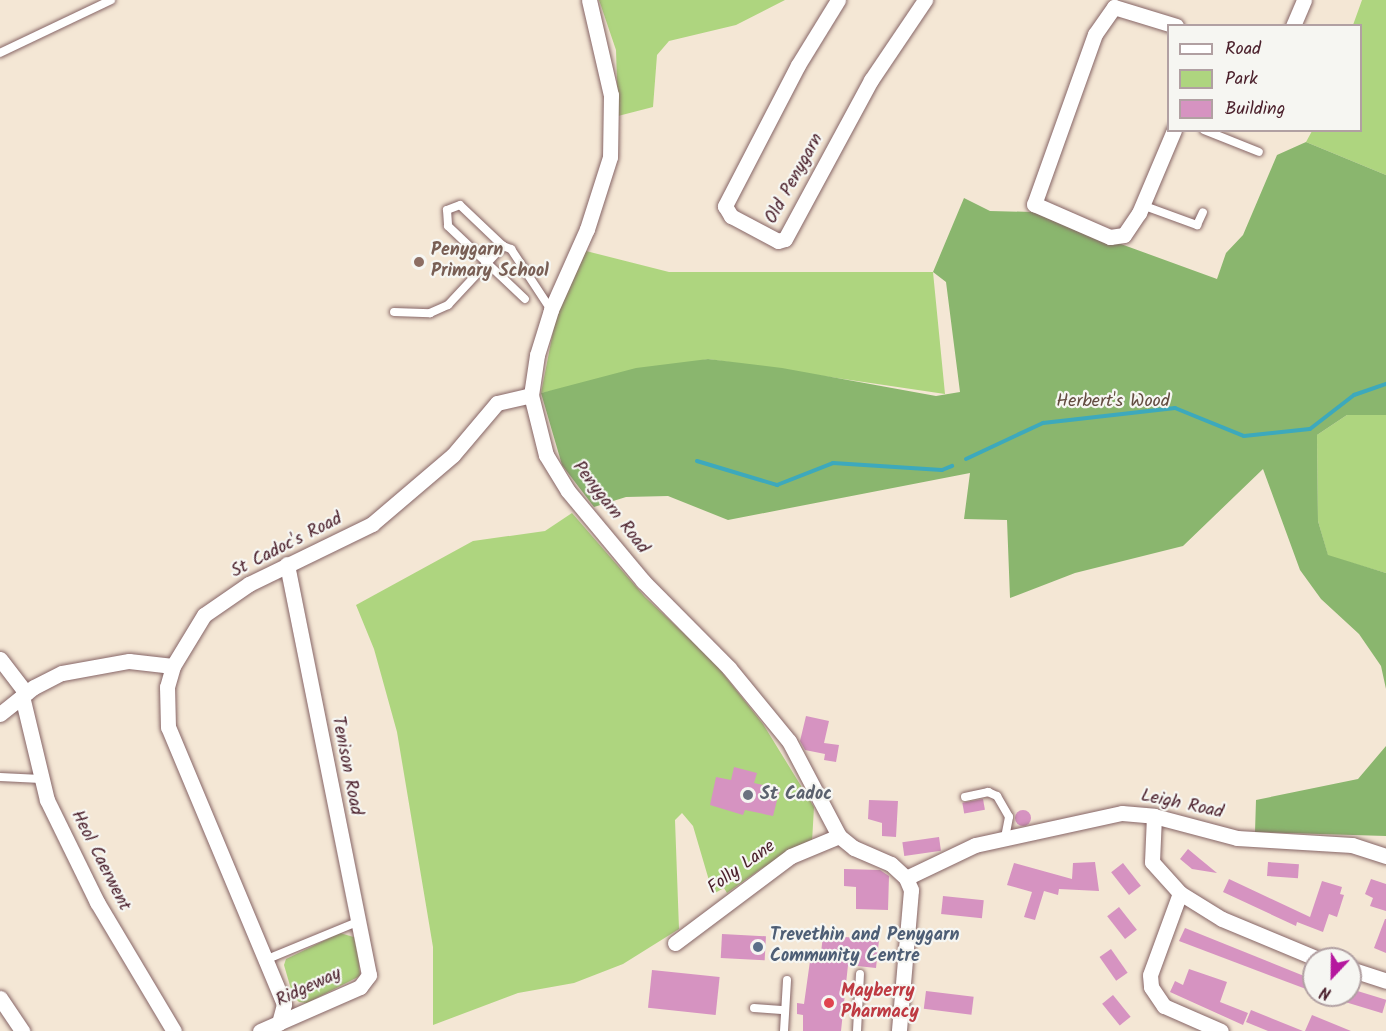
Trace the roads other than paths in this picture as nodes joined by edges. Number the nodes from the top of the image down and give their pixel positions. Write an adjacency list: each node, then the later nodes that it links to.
1 (111, 0): 9 (lane)
2 (589, 0): 18 (street, Penygarn Road)
3 (838, 0): 4 (street, Old Penygarn)
4 (925, 0)
5 (1304, 0): 8 (street)
6 (1113, 3): 7 (street); 13 (street)
7 (1171, 24)
8 (1294, 24)
9 (0, 53)
10 (1173, 132): 13 (street)
11 (1209, 132): 12 (lane)
12 (1259, 152)
13 (1143, 205): 14 (lane)
14 (1203, 212)
15 (503, 246): 16 (lane); 16 (lane); 18 (lane)
16 (487, 264): 17 (lane); 19 (lane)
17 (525, 299)
18 (551, 310): 20 (street, Penygarn Road)
19 (394, 312)
20 (531, 395): 21 (street, St Cadoc's Road); 30 (street, Penygarn Road)
21 (287, 564): 23 (street, St Cadoc's Road); 35 (street, Tenison Road)
22 (0, 659): 24 (street)
23 (173, 666): 24 (street); 38 (street, St Cadoc's Road)
24 (24, 694): 25 (street); 27 (street, Heol Caerwent)
25 (0, 714)
26 (0, 777): 27 (lane)
27 (41, 779): 49 (street, Heol Caerwent)
28 (965, 797): 31 (lane)
29 (1154, 816): 31 (street, Leigh Road); 32 (street, Leigh Road); 34 (street)
30 (839, 836): 33 (street, Penygarn Road); 36 (street, Folly Lane)
31 (1005, 838): 33 (street, Leigh Road)
32 (1386, 856)
33 (906, 878): 53 (street)
34 (1180, 893): 37 (street); 54 (street)
35 (357, 922): 38 (lane); 41 (street, Tenison Road)
36 (675, 943)
37 (1302, 952)
38 (265, 960): 47 (street, St Cadoc's Road)
39 (1362, 973): 43 (street)
40 (860, 974): 52 (lane)
41 (369, 975): 47 (street, Ridgeway)
42 (787, 980): 46 (lane)
43 (1386, 981)
44 (0, 998): 48 (street)
45 (754, 1008): 46 (lane)
46 (785, 1010): 51 (lane)
47 (279, 1023): 50 (street, Ridgeway)
48 (22, 1031)
49 (174, 1031)
50 (260, 1031)
51 (784, 1031)
52 (857, 1031)
53 (899, 1031)
54 (1221, 1031)

